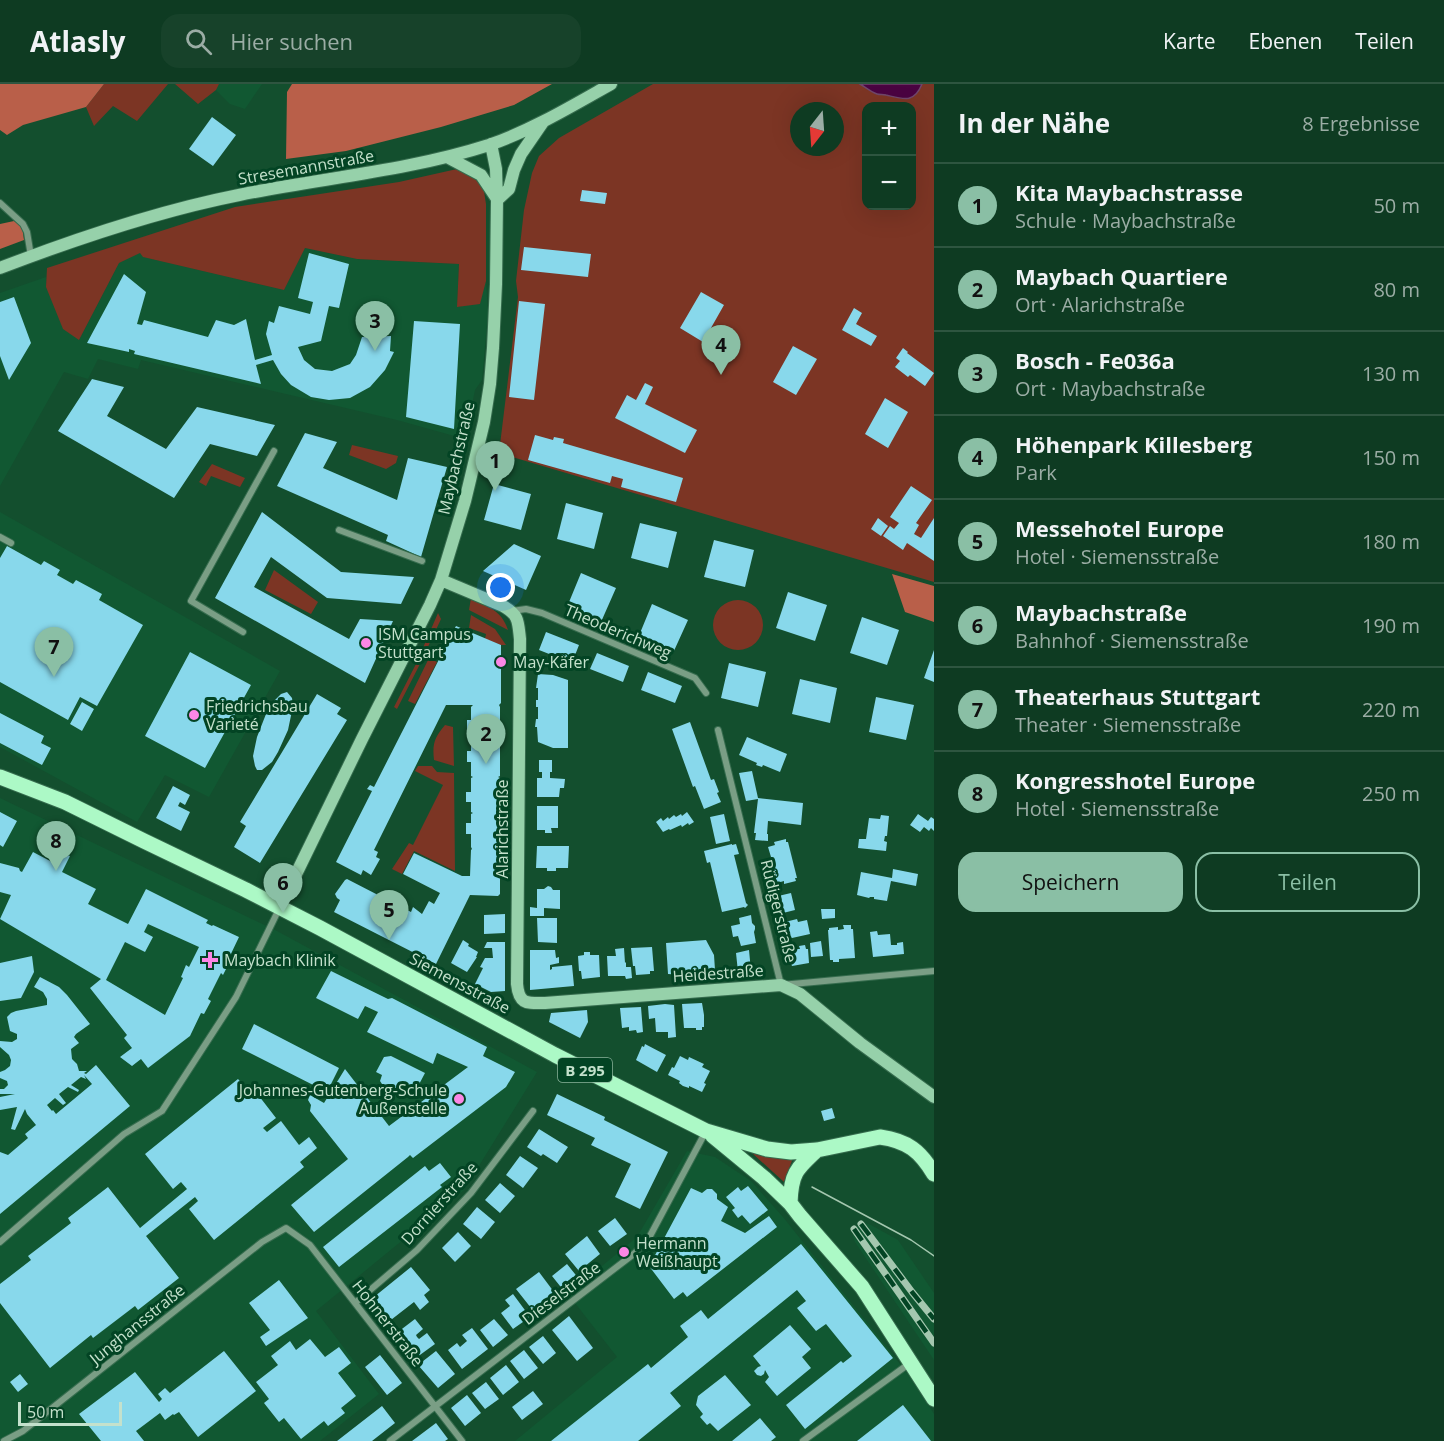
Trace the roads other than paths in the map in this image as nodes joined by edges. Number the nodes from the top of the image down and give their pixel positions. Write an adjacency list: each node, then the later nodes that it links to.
1 (611, 84): 2 (main road, Stresemannstraße)
2 (543, 121): 3 (main road, Stresemannstraße); 5 (main road)
3 (491, 144): 4 (main road, Stresemannstraße); 5 (main road, Maybachstraße)
4 (447, 157): 5 (main road); 7 (main road, Stresemannstraße)
5 (497, 200): 14 (main road, Maybachstraße)
6 (0, 203): 7 (street)
7 (31, 256): 8 (main road, Stresemannstraße)
8 (0, 268)
9 (274, 451): 16 (street)
10 (339, 530): 13 (street)
11 (0, 537): 12 (street)
12 (11, 543)
13 (422, 561)
14 (441, 580): 15 (main road); 20 (main road, Maybachstraße)
15 (512, 611): 17 (street, Theoderichweg); 22 (main road, Alarichstraße)
16 (243, 632)
17 (706, 693)
18 (718, 730): 23 (street, Rüdigerstraße)
19 (0, 777): 20 (main road, Siemensstraße / B 295)
20 (280, 907): 26 (main road, Siemensstraße / B 295); 31 (street, Maybachstraße)
21 (934, 971): 23 (street, Heidestraße)
22 (517, 984): 23 (main road, Heidestraße)
23 (781, 985): 24 (main road, Rüdigerstraße)
24 (934, 1097)
25 (533, 1111): 32 (street, Dornierstraße)
26 (706, 1131): 27 (main road, Siemensstraße / B 295); 29 (main road, Siemensstraße / B 295); 35 (street, Dieselstraße)
27 (817, 1150): 28 (main road, B 295); 29 (main road)
28 (934, 1174)
29 (790, 1203): 33 (main road, Siemensstraße / B 295)
30 (286, 1228): 32 (street, Hohnerstraße); 36 (street, Junghansstraße)
31 (0, 1242)
32 (355, 1303): 35 (street, Hohnerstraße)
33 (911, 1363): 34 (main road, Siemensstraße / B 295); 39 (street)
34 (934, 1399)
35 (436, 1405): 37 (street, Dieselstraße); 38 (street, Hohnerstraße)
36 (4, 1441)
37 (390, 1441)
38 (462, 1441)
39 (803, 1441)

